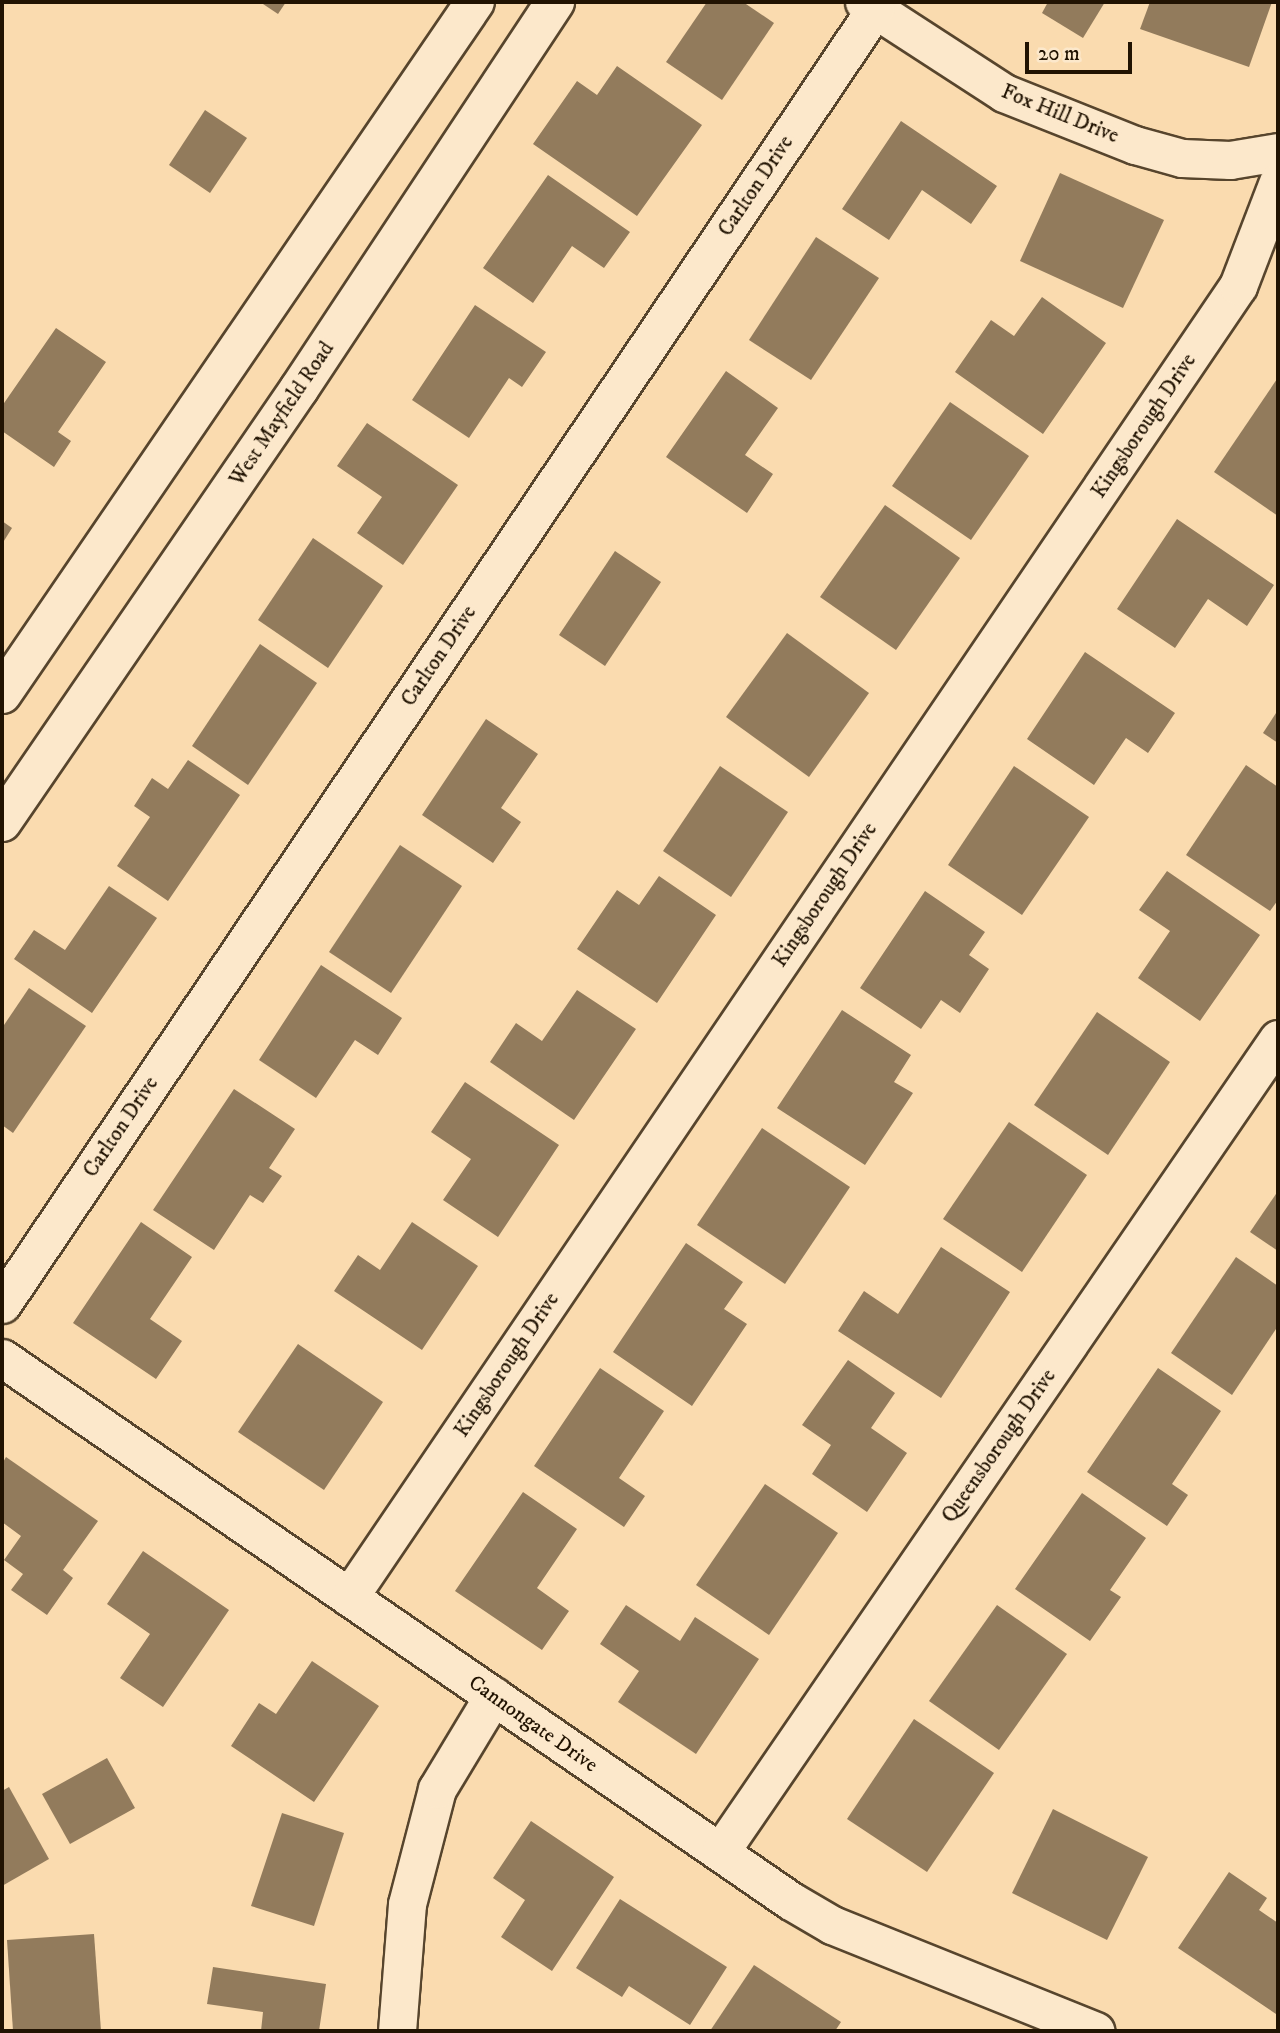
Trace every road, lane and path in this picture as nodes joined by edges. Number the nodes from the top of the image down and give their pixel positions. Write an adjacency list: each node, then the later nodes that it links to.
1 (475, 2): 6 (main road)
2 (555, 2): 7 (main road, West Mayfield Road)
3 (870, 5): 4 (street, Fox Hill Drive); 9 (street, Carlton Drive)
4 (1278, 152)
5 (1278, 182): 11 (street, Kingsborough Drive)
6 (2, 694)
7 (2, 822)
8 (1278, 1040): 13 (street, Queensborough Drive)
9 (2, 1304)
10 (2, 1358): 11 (street, Cannongate Drive)
11 (349, 1597): 12 (street, Cannongate Drive)
12 (493, 1696): 13 (street, Cannongate Drive); 14 (street)
13 (720, 1852): 15 (street, Cannongate Drive)
14 (397, 2031)
15 (1097, 2031)

